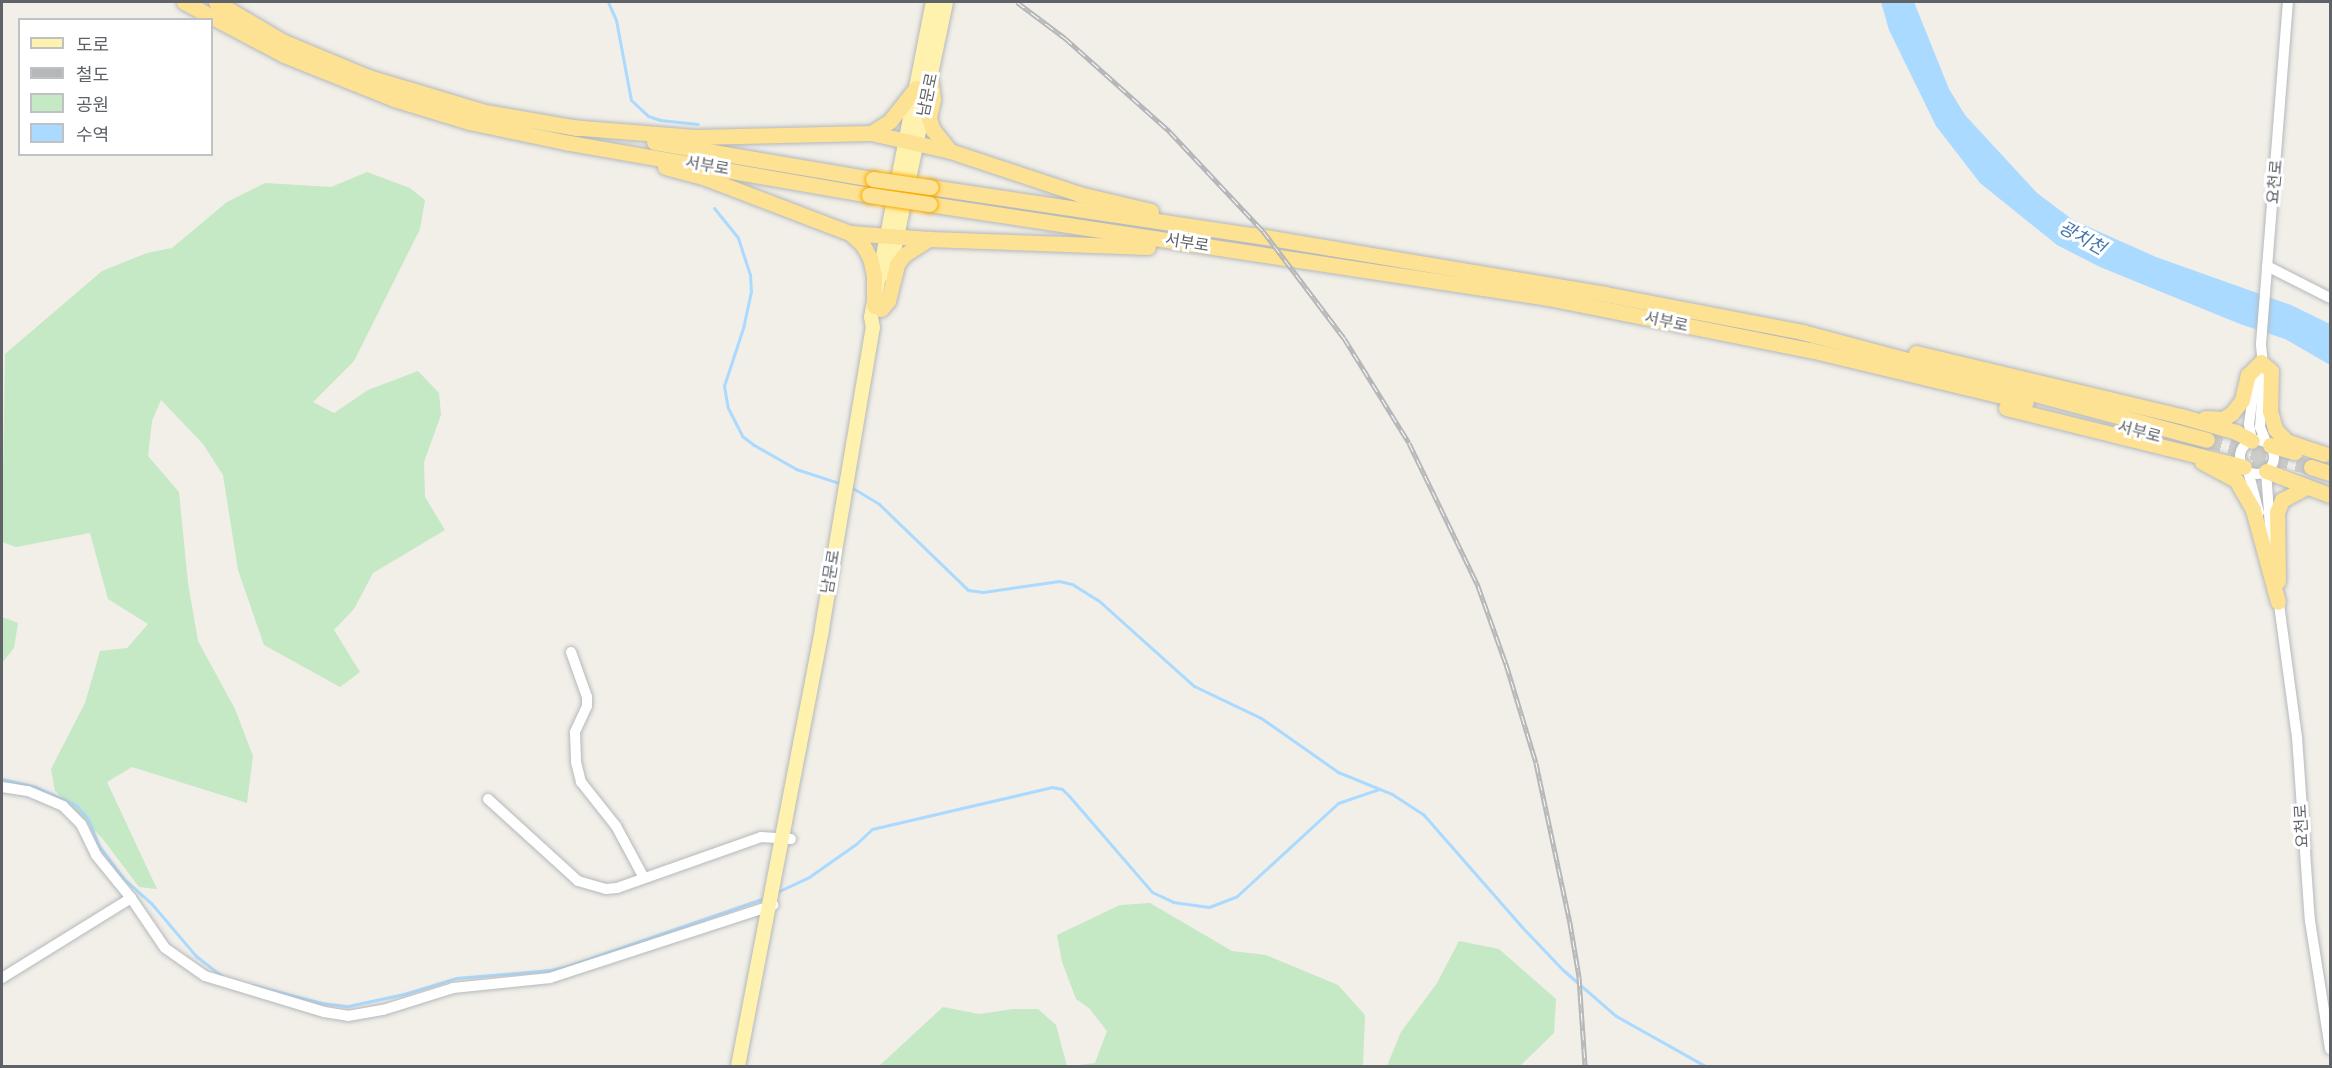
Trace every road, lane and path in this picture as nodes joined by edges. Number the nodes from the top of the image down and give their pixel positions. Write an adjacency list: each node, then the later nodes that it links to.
1 (184, 2): 11 (highway, 서부로)
2 (216, 2): 8 (highway, 서부로)
3 (933, 2): 7 (main road, 남문로)
4 (946, 2): 6 (main road, 남문로)
5 (2288, 2): 18 (street, 요천로)
6 (931, 83): 10 (main road, 남문로); 12 (highway)
7 (916, 88): 9 (highway); 10 (main road, 남문로)
8 (570, 127): 9 (highway); 15 (highway, 서부로, bridge)
9 (871, 133): 10 (highway)
10 (911, 142): 12 (highway); 14 (main road, 남문로)
11 (569, 143): 13 (highway); 17 (highway, 서부로, bridge)
12 (950, 151): 15 (highway)
13 (850, 233): 14 (highway); 20 (highway)
14 (892, 235): 16 (highway); 20 (main road, 남문로)
15 (1253, 235): 21 (highway, 서부로)
16 (929, 239): 17 (highway); 20 (highway)
17 (1252, 253): 22 (highway, 서부로)
18 (2267, 270): 19 (street); 23 (street, 요천로)
19 (2331, 298)
20 (877, 307): 38 (main road, 남문로)
21 (1802, 332): 22 (highway, 서부로); 24 (highway)
22 (1810, 350): 26 (highway)
23 (2261, 362): 24 (highway); 25 (street, 요천로); 27 (highway)
24 (2181, 416): 25 (highway)
25 (2263, 442): 27 (highway); 28 (street); 29 (street)
26 (2172, 450): 28 (highway); 34 (highway)
27 (2327, 455)
28 (2246, 469): 29 (street); 34 (street, 요천로)
29 (2266, 471): 31 (highway); 34 (street, 요천로)
30 (2331, 472): 31 (highway)
31 (2308, 478): 32 (highway); 33 (highway); 34 (highway)
32 (2331, 486)
33 (2331, 495)
34 (2278, 602): 43 (street, 요천로)
35 (571, 652): 39 (street)
36 (2, 788): 41 (street)
37 (488, 799): 39 (street)
38 (785, 838): 39 (street); 40 (main road, 남문로)
39 (644, 878)
40 (772, 897): 41 (street); 44 (main road, 남문로); 45 (main road, 남문로)
41 (131, 898): 42 (street)
42 (2, 978)
43 (2331, 1050)
44 (738, 1066)
45 (745, 1066)

